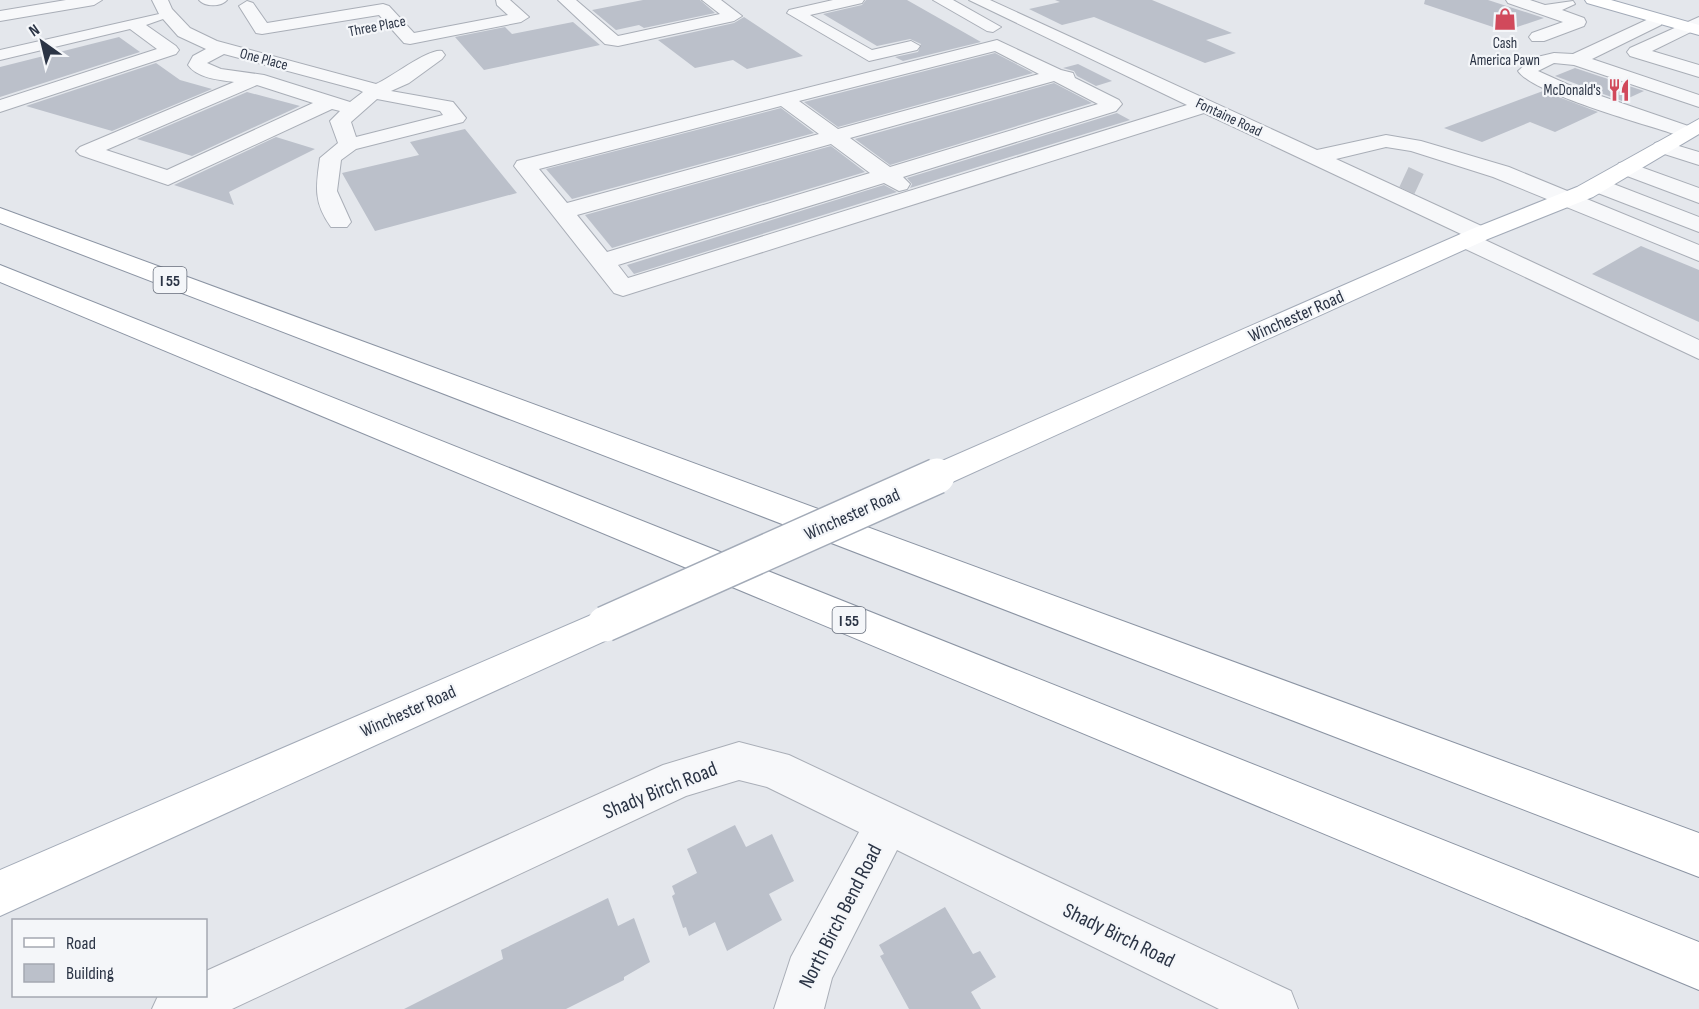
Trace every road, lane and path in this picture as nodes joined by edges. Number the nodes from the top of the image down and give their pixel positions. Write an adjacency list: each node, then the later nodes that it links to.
1 (94, 0): 19 (street)
2 (207, 0): 3 (street)
3 (219, 0)
4 (593, 0): 13 (street)
5 (710, 0): 13 (street)
6 (856, 0): 27 (street)
7 (941, 0): 23 (street)
8 (977, 0): 47 (street, Fontaine Road)
9 (1514, 0): 17 (street)
10 (1580, 0): 17 (street)
11 (1593, 0): 21 (main road)
12 (508, 1): 15 (street); 22 (street)
13 (568, 2)
14 (247, 6): 22 (street)
15 (481, 6)
16 (164, 8): 18 (street); 29 (street, One Place)
17 (1545, 10): 26 (street)
18 (131, 15): 32 (street); 46 (street)
19 (0, 16)
20 (417, 19): 22 (street, Three Place)
21 (1659, 19): 24 (main road); 31 (street)
22 (395, 23): 25 (street, Three Place)
23 (971, 32)
24 (1695, 33): 38 (street); 38 (street)
25 (329, 35)
26 (1538, 37)
27 (926, 43)
28 (273, 46): 30 (street)
29 (221, 48): 30 (street, One Place); 39 (street)
30 (240, 52): 35 (street, One Place)
31 (1584, 55): 38 (street); 42 (street); 50 (street)
32 (0, 56)
33 (436, 56): 41 (street)
34 (1029, 61): 36 (street); 37 (street); 43 (street)
35 (298, 68): 39 (street); 41 (street, One Place)
36 (1006, 68)
37 (1056, 75): 40 (street); 51 (street); 55 (street)
38 (1698, 75)
39 (256, 79): 45 (street); 45 (street)
40 (1078, 87): 59 (street); 63 (street)
41 (379, 93): 48 (street); 56 (street, One Place)
42 (1676, 94): 44 (street); 50 (street)
43 (785, 100): 52 (street); 68 (street)
44 (1699, 101)
45 (331, 102): 48 (street)
46 (0, 106)
47 (1205, 106): 51 (street); 60 (street, Fontaine Road)
48 (353, 109): 56 (street)
49 (836, 114): 52 (street)
50 (1636, 114): 54 (street)
51 (1160, 120): 69 (street)
52 (813, 121): 53 (street); 55 (street)
53 (791, 127)
54 (1694, 130): 57 (main road, Winchester Road)
55 (835, 137): 59 (street); 72 (street)
56 (349, 145): 74 (street)
57 (1662, 147): 61 (street); 62 (main road, Winchester Road)
58 (1345, 150): 60 (street); 70 (street); 71 (street)
59 (855, 151): 63 (street); 65 (street)
60 (1315, 157): 71 (street, Fontaine Road)
61 (1699, 159)
62 (1627, 168): 64 (main road, Winchester Road); 67 (street)
63 (887, 175): 69 (street); 80 (street)
64 (1598, 184): 70 (main road, Winchester Road); 76 (street)
65 (732, 186)
66 (569, 187): 68 (street)
67 (1694, 189)
68 (547, 193): 72 (street)
69 (917, 196): 80 (street)
70 (1567, 200): 78 (main road, Winchester Road); 79 (street)
71 (1422, 207): 78 (street, Fontaine Road)
72 (562, 212): 77 (street)
73 (0, 215): 84 (main road, I 55)
74 (339, 222)
75 (599, 225): 77 (street)
76 (1699, 225)
77 (577, 231): 80 (street)
78 (1473, 237): 82 (street, Fontaine Road); 85 (main road, Winchester Road, bridge)
79 (1699, 254)
80 (602, 262)
81 (0, 273): 86 (main road, I 55)
82 (1699, 351)
83 (887, 824): 87 (street, Shady Birch Road); 90 (street, North Birch Bend Road); 91 (street, Shady Birch Road)
84 (1699, 855)
85 (0, 893)
86 (1699, 966)
87 (207, 995)
88 (203, 997): 89 (street, Shady Birch Road)
89 (177, 1009)
90 (798, 1009)
91 (1273, 1009)

